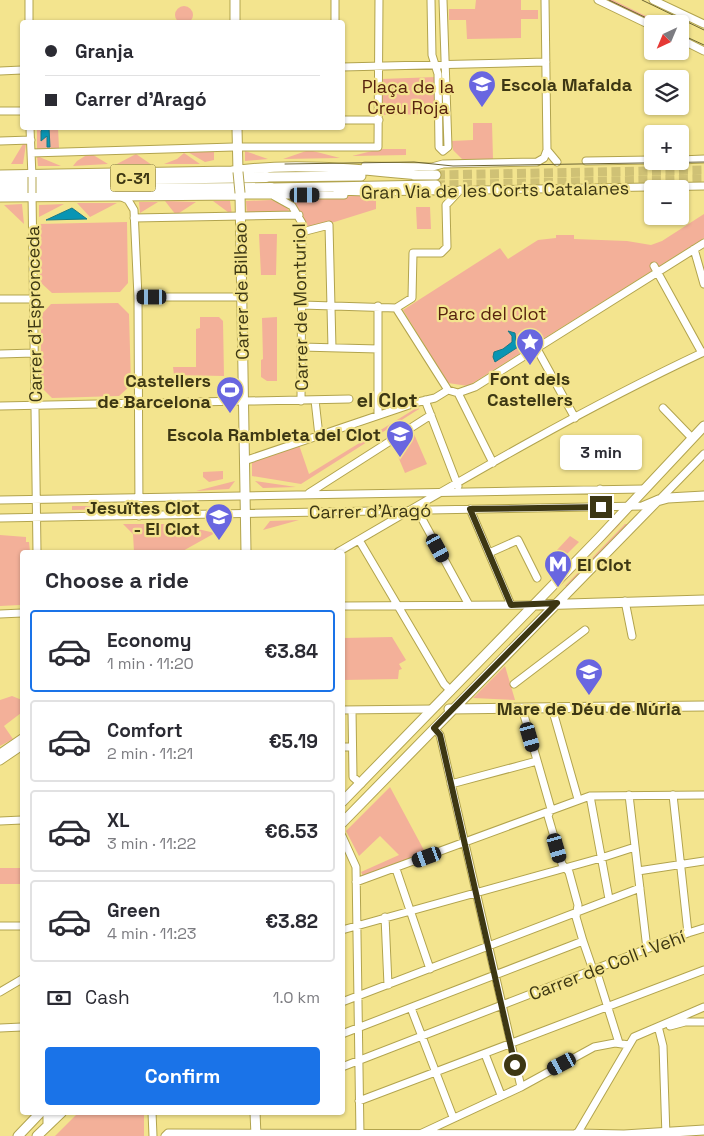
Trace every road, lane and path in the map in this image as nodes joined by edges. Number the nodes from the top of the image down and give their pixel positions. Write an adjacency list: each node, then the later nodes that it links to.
1 (29, 0): 10 (street)
2 (235, 0): 11 (main road)
3 (335, 0): 12 (street)
4 (379, 0): 20 (street)
5 (432, 0): 18 (street)
6 (443, 0): 19 (street)
7 (545, 0): 17 (street)
8 (598, 0): 13 (street)
9 (653, 0): 14 (street)
10 (29, 20)
11 (235, 20)
12 (335, 20)
13 (644, 22)
14 (704, 24)
15 (689, 44): 16 (street)
16 (704, 51)
17 (546, 62): 19 (street); 33 (street)
18 (434, 64): 19 (street); 19 (street); 20 (street)
19 (446, 64)
20 (378, 66): 21 (street); 27 (street)
21 (345, 67)
22 (20, 70): 23 (street)
23 (0, 71)
24 (20, 111): 25 (street)
25 (0, 112)
26 (345, 120): 27 (street)
27 (379, 120): 32 (street)
28 (30, 130): 30 (street, Carrer d'Espronceda)
29 (237, 130): 32 (main road, Carrer de Bilbao)
30 (30, 140): 31 (street); 34 (street, Carrer d'Espronceda)
31 (0, 141)
32 (238, 147): 34 (street); 41 (main road, Carrer de Bilbao)
33 (547, 150): 39 (street); 40 (street)
34 (31, 153): 44 (street, Carrer d'Espronceda)
35 (704, 159): 37 (street)
36 (644, 160): 38 (street)
37 (689, 160)
38 (586, 161)
39 (557, 162)
40 (319, 168): 41 (main road); 43 (main road)
41 (238, 171): 44 (main road); 54 (main road, Carrer de Bilbao, bridge)
42 (0, 175): 44 (main road)
43 (418, 175): 45 (main road, Gran Via de les Corts Catalanes / C-31); 48 (main road, Gran Via de les Corts Catalanes / C-31)
44 (32, 176): 53 (street, Carrer d'Espronceda, bridge)
45 (266, 177): 46 (highway, Gran Via de les Corts Catalanes / C-31)
46 (0, 181)
47 (704, 186): 50 (street, Gran Via de les Corts Catalanes)
48 (317, 187): 51 (main road, Gran Via de les Corts Catalanes / C-31); 52 (street, Gran Via de les Corts Catalanes)
49 (0, 190): 51 (highway, Gran Via de les Corts Catalanes / C-31)
50 (460, 190): 52 (street, Gran Via de les Corts Catalanes); 72 (street)
51 (273, 192): 52 (street); 54 (street); 57 (street, Carrer de Monturiol)
52 (366, 192)
53 (32, 194): 55 (main road); 56 (main road); 68 (street, Carrer d'Espronceda)
54 (240, 194): 55 (main road); 58 (main road, Carrer de Bilbao)
55 (118, 195): 59 (street)
56 (0, 197)
57 (299, 215): 58 (street); 60 (street, Carrer de Monturiol)
58 (241, 216): 59 (street); 66 (main road, Carrer de Bilbao)
59 (134, 218): 65 (street)
60 (302, 232): 69 (street, Carrer de Monturiol); 70 (street)
61 (704, 243): 62 (street)
62 (694, 249): 63 (street); 64 (street)
63 (656, 270): 76 (street); 77 (street)
64 (704, 284)
65 (138, 297): 66 (street); 87 (street)
66 (242, 297): 85 (main road, Carrer de Bilbao)
67 (0, 299): 68 (street)
68 (34, 299): 79 (street, Carrer d'Espronceda)
69 (302, 305): 70 (street); 73 (street, Carrer de Monturiol)
70 (332, 306): 71 (street); 74 (street)
71 (378, 306): 72 (street); 75 (street)
72 (396, 308): 80 (street)
73 (301, 347): 74 (street); 86 (street, Carrer de Monturiol)
74 (332, 348): 75 (street)
75 (378, 349): 91 (street)
76 (537, 349): 81 (street); 93 (street)
77 (703, 352): 93 (street)
78 (0, 354): 79 (street)
79 (34, 354): 88 (street, Carrer d'Espronceda)
80 (448, 390): 81 (street); 84 (street)
81 (458, 393): 99 (street)
82 (349, 399): 83 (street)
83 (315, 400): 86 (street); 95 (street, Carrer de Monturiol)
84 (425, 400): 91 (street); 92 (street)
85 (242, 401): 86 (street); 87 (street); 98 (main road, Carrer de Bilbao)
86 (301, 401)
87 (138, 403): 88 (street); 108 (street)
88 (35, 405): 89 (street); 111 (street, Carrer d'Espronceda)
89 (0, 406)
90 (663, 408): 96 (street)
91 (378, 415): 95 (street)
92 (432, 415): 100 (street); 105 (street)
93 (575, 418): 99 (street)
94 (704, 426): 96 (main road)
95 (319, 436): 98 (street)
96 (692, 438): 101 (main road)
97 (704, 454): 109 (street)
98 (244, 461): 106 (main road, Carrer de Bilbao)
99 (494, 463): 100 (street)
100 (458, 482): 103 (street); 104 (street)
101 (644, 488): 102 (street, Carrer d'Aragó); 112 (main road)
102 (600, 489): 103 (street, Carrer d'Aragó); 113 (street)
103 (459, 491): 104 (street, Carrer d'Aragó)
104 (441, 492): 105 (street, Carrer d'Aragó); 115 (street)
105 (308, 494): 106 (street, Carrer d'Aragó)
106 (244, 496): 108 (street, Carrer d'Aragó); 117 (main road, Carrer de Bilbao)
107 (704, 496): 109 (main road, Carrer d'Aragó)
108 (140, 498): 111 (street, Carrer d'Aragó); 118 (street)
109 (661, 498): 112 (street, Carrer d'Aragó); 129 (main road)
110 (0, 500): 111 (street, Carrer d'Aragó)
111 (36, 500): 119 (street, Carrer d'Espronceda)
112 (628, 506): 113 (street, Carrer d'Aragó); 132 (main road)
113 (600, 507): 114 (street, Carrer d'Aragó)
114 (470, 509): 116 (street, Carrer d'Aragó); 125 (street)
115 (410, 510): 116 (street, Carrer d'Aragó); 117 (street, Carrer d'Aragó); 121 (street)
116 (419, 510): 130 (street)
117 (245, 515): 118 (street, Carrer d'Aragó); 123 (main road, Carrer de Bilbao)
118 (140, 516): 119 (street, Carrer d'Aragó)
119 (37, 517): 120 (street, Carrer d'Aragó); 122 (street)
120 (0, 518)
121 (359, 540): 124 (street); 134 (street)
122 (37, 550)
123 (246, 550)
124 (342, 550)
125 (489, 553): 126 (street); 131 (street)
126 (537, 578)
127 (704, 600): 128 (main road)
128 (625, 601): 129 (main road); 138 (street)
129 (557, 603): 132 (main road); 142 (main road)
130 (469, 605): 131 (street); 134 (street)
131 (511, 605): 132 (street)
132 (534, 605): 140 (main road)
133 (345, 606): 134 (street)
134 (397, 606): 140 (street)
135 (20, 613): 136 (street)
136 (0, 614)
137 (585, 630): 139 (street)
138 (632, 636)
139 (514, 684)
140 (451, 691): 145 (main road)
141 (704, 706): 144 (main road)
142 (453, 708): 143 (main road); 145 (main road); 148 (main road)
143 (522, 708): 144 (main road); 155 (street)
144 (552, 708): 163 (street)
145 (433, 709): 147 (street); 156 (main road)
146 (345, 710): 147 (street)
147 (352, 710): 152 (street)
148 (434, 728): 157 (street); 166 (main road)
149 (20, 739): 153 (street)
150 (20, 747): 154 (street)
151 (345, 747): 152 (street)
152 (352, 747): 156 (street)
153 (0, 753)
154 (0, 761)
155 (537, 761): 157 (street); 164 (street)
156 (361, 784): 162 (main road)
157 (451, 784): 169 (street)
158 (629, 795): 159 (street); 161 (street); 170 (street)
159 (673, 795): 160 (street); 173 (street)
160 (704, 795)
161 (590, 796): 163 (street); 171 (street)
162 (345, 799)
163 (578, 799): 164 (street)
164 (551, 808): 169 (street); 174 (street)
165 (20, 820): 167 (street)
166 (345, 820)
167 (0, 821)
168 (345, 843): 177 (street)
169 (464, 843): 175 (street); 179 (street)
170 (635, 846): 171 (street); 176 (street)
171 (601, 858): 174 (street); 180 (street)
172 (704, 861): 173 (street)
173 (680, 864): 176 (street); 189 (street)
174 (566, 867): 179 (street); 182 (street)
175 (396, 869): 177 (street); 181 (street)
176 (638, 871): 178 (street)
177 (356, 882): 186 (street)
178 (640, 888): 180 (street); 192 (street)
179 (475, 892): 181 (street); 191 (street)
180 (609, 899): 182 (street)
181 (410, 910): 183 (street); 193 (street)
182 (578, 911): 190 (street); 191 (street)
183 (385, 917): 186 (street); 198 (street)
184 (0, 926): 185 (street)
185 (20, 926)
186 (356, 926): 188 (street); 200 (street)
187 (704, 928): 189 (street, Carrer de Coll i Vehí)
188 (345, 929)
189 (688, 933): 192 (street, Carrer de Coll i Vehí)
190 (583, 941): 194 (street); 196 (street)
191 (487, 947): 193 (street); 196 (street)
192 (647, 949): 194 (street, Carrer de Coll i Vehí)
193 (430, 969): 198 (street)
194 (593, 970): 202 (street, Carrer de Coll i Vehí); 203 (street)
195 (704, 970): 203 (street)
196 (495, 977): 202 (street); 204 (street)
197 (20, 980): 199 (street)
198 (388, 985): 200 (street)
199 (0, 992)
200 (358, 996): 201 (street); 209 (street)
201 (345, 1001)
202 (501, 1006): 212 (street, Carrer de Coll i Vehí); 214 (street)
203 (608, 1006): 213 (street); 214 (street)
204 (411, 1008): 209 (street); 212 (street)
205 (702, 1008): 206 (street); 215 (street)
206 (704, 1022): 210 (street)
207 (20, 1027): 208 (street)
208 (0, 1028)
209 (358, 1028): 211 (street); 218 (street)
210 (659, 1030): 217 (street); 234 (street)
211 (345, 1033)
212 (421, 1038): 218 (street, Carrer de Coll i Vehí); 220 (street)
213 (618, 1040): 215 (street); 221 (street)
214 (510, 1043): 216 (street); 221 (street)
215 (628, 1044): 217 (street)
216 (485, 1054): 220 (street); 222 (street)
217 (625, 1054): 238 (street)
218 (358, 1061): 219 (street, Carrer de Coll i Vehí); 223 (street)
219 (345, 1066)
220 (435, 1073): 223 (street); 229 (street)
221 (520, 1087): 222 (street)
222 (501, 1095): 229 (street)
223 (359, 1101): 235 (street)
224 (38, 1115): 239 (main road)
225 (48, 1115): 230 (main road)
226 (59, 1115): 230 (main road)
227 (152, 1115): 242 (street)
228 (255, 1115): 232 (main road)
229 (453, 1117): 233 (street)
230 (48, 1126): 240 (main road); 241 (street)
231 (704, 1130): 234 (main road)
232 (256, 1134): 235 (street); 243 (street)
233 (419, 1134): 235 (street); 236 (street)
234 (666, 1134): 238 (main road)
235 (359, 1135)
236 (460, 1135): 237 (street)
237 (473, 1135): 238 (street)
238 (577, 1135)
239 (18, 1136)
240 (37, 1136)
241 (48, 1136)
242 (152, 1136)
243 (165, 1136)

